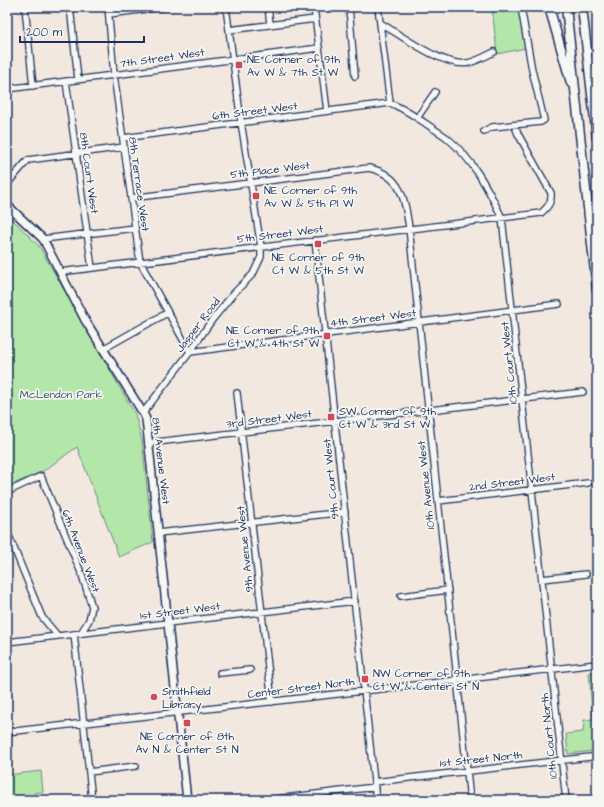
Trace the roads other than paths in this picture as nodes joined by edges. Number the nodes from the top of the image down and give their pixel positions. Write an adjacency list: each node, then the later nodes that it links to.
1 (26, 7): 28 (street)
2 (70, 7): 26 (street)
3 (108, 7): 16 (street, 8th Terrace West)
4 (163, 7): 16 (street)
5 (226, 7): 20 (street)
6 (268, 7): 19 (street)
7 (314, 7): 17 (street)
8 (349, 7): 25 (street)
9 (378, 7): 18 (street)
10 (426, 7): 11 (street)
11 (432, 7)
12 (521, 7): 36 (street)
13 (549, 7): 31 (highway)
14 (566, 7): 31 (highway)
15 (582, 7): 39 (highway)
16 (109, 14): 24 (street, 8th Terrace West)
17 (315, 19): 19 (street); 21 (street)
18 (380, 23): 22 (street); 32 (street)
19 (270, 24): 20 (street)
20 (229, 30): 23 (street)
21 (319, 48): 23 (street, 7th Street West); 33 (street)
22 (494, 52)
23 (232, 59): 24 (street, 7th Street West); 35 (street)
24 (114, 75): 26 (street, 7th Street West); 38 (street, 8th Terrace West)
25 (355, 76)
26 (78, 79): 27 (street, 7th Street West)
27 (66, 81): 28 (street, 7th Street West); 41 (street, 8th Court West)
28 (33, 86): 29 (street, 7th Street West)
29 (7, 89)
30 (435, 92): 34 (street)
31 (577, 101): 57 (highway)
32 (390, 103): 33 (street, 6th Street West); 34 (street, 10th Court West)
33 (327, 112): 35 (street, 6th Street West)
34 (418, 118): 47 (street, 10th Court West)
35 (241, 122): 38 (street, 6th Street West); 42 (street)
36 (516, 125): 37 (street); 47 (street, 5th Street West)
37 (484, 131)
38 (123, 138): 40 (street, 8th Terrace West)
39 (597, 138)
40 (124, 147): 41 (street); 45 (street, 8th Terrace West)
41 (76, 154): 43 (street); 50 (street, 8th Court West)
42 (250, 182): 44 (street, 5th Place West); 45 (street, 5th Place West); 53 (street)
43 (7, 184)
44 (402, 193): 49 (street, 10th Avenue West)
45 (131, 198): 48 (street, 8th Terrace West)
46 (7, 205): 51 (main road, 8th Avenue West)
47 (502, 218): 49 (street, 5th Street West); 59 (street, 10th Court West)
48 (135, 228): 50 (street); 54 (street, 8th Terrace West)
49 (409, 228): 52 (street, 5th Street West); 61 (street, 10th Avenue West)
50 (87, 234): 51 (street); 55 (street, 8th Court West)
51 (43, 239): 56 (main road, 8th Avenue West)
52 (315, 240): 53 (street, 5th Street West); 62 (street, 9th Court West)
53 (261, 247): 54 (street, 5th Street West); 64 (street, Jasper Road)
54 (140, 262): 55 (street, 5th Street West); 60 (street, 8th Terrace West)
55 (92, 268): 56 (street, 5th Street West)
56 (60, 272): 63 (main road, 8th Avenue West)
57 (597, 290)
58 (559, 304): 59 (street, 4th Street West)
59 (513, 310): 61 (street, 4th Street West); 67 (street, 10th Court West)
60 (167, 313): 63 (street); 64 (street, 8th Terrace West)
61 (419, 322): 62 (street, 4th Street West); 68 (street, 10th Avenue West)
62 (325, 334): 64 (street, 4th Street West); 70 (street, 9th Court West)
63 (103, 349): 69 (main road, 8th Avenue West)
64 (190, 352): 69 (street, Jasper Road)
65 (583, 392): 67 (street, 3rd Street West)
66 (237, 393): 71 (street, 9th Avenue West)
67 (523, 399): 68 (street, 3rd Street West); 74 (street, 10th Court West)
68 (428, 410): 70 (street, 3rd Street West); 76 (street, 10th Avenue West)
69 (143, 413): 72 (main road, 8th Avenue West)
70 (335, 421): 71 (street, 3rd Street West); 77 (street, 9th Court West)
71 (242, 432): 72 (street, 3rd Street West); 78 (street, 9th Avenue West)
72 (148, 443): 80 (main road, 8th Avenue West)
73 (588, 483): 74 (street, 2nd Street West)
74 (533, 490): 76 (street, 2nd Street West); 82 (street, 10th Court West)
75 (7, 492): 88 (street, 6th Avenue West)
76 (438, 501): 83 (street, 10th Avenue West)
77 (345, 512): 78 (street); 85 (street, 9th Court West)
78 (252, 522): 80 (street); 86 (street, 9th Avenue West)
79 (7, 531): 90 (street)
80 (158, 533): 87 (main road, 8th Avenue West)
81 (586, 574): 82 (street)
82 (542, 579): 94 (street, 10th Court West)
83 (448, 590): 84 (street); 96 (street, 10th Avenue West)
84 (401, 596)
85 (354, 601): 86 (street, 1st Street West); 97 (street, 9th Court West)
86 (262, 612): 87 (street, 1st Street West); 98 (street, 9th Avenue West)
87 (168, 623): 88 (street, 1st Street West); 99 (main road, 8th Avenue West)
88 (81, 633): 89 (street, 1st Street West)
89 (74, 634): 90 (street, 1st Street West); 100 (street)
90 (57, 635): 91 (street, 1st Street West)
91 (7, 642)
92 (597, 664): 94 (street, Center Street North)
93 (250, 670): 95 (street)
94 (552, 670): 96 (street, Center Street North); 103 (street, 10th Court North)
95 (220, 673)
96 (457, 681): 97 (street, Center Street North); 105 (street, 10th Avenue West)
97 (364, 691): 98 (street, Center Street North); 107 (street, 9th Court West)
98 (272, 702): 99 (street, Center Street North)
99 (177, 713): 100 (street, Center Street North); 110 (main road, 8th Avenue West)
100 (84, 723): 101 (street, Center Street North); 106 (street)
101 (7, 732)
102 (590, 757): 103 (street, 1st Street North)
103 (562, 760): 105 (street, 1st Street North); 114 (street, 10th Court North)
104 (136, 766): 106 (street)
105 (467, 771): 107 (street, 1st Street North); 113 (street, 10th Avenue West)
106 (89, 772): 109 (street)
107 (374, 784): 108 (street, 1st Street North); 112 (street, 9th Court West)
108 (280, 799): 111 (street, 1st Street North)
109 (92, 800)
110 (187, 800)
111 (267, 800)
112 (376, 800)
113 (470, 800)
114 (566, 800)

